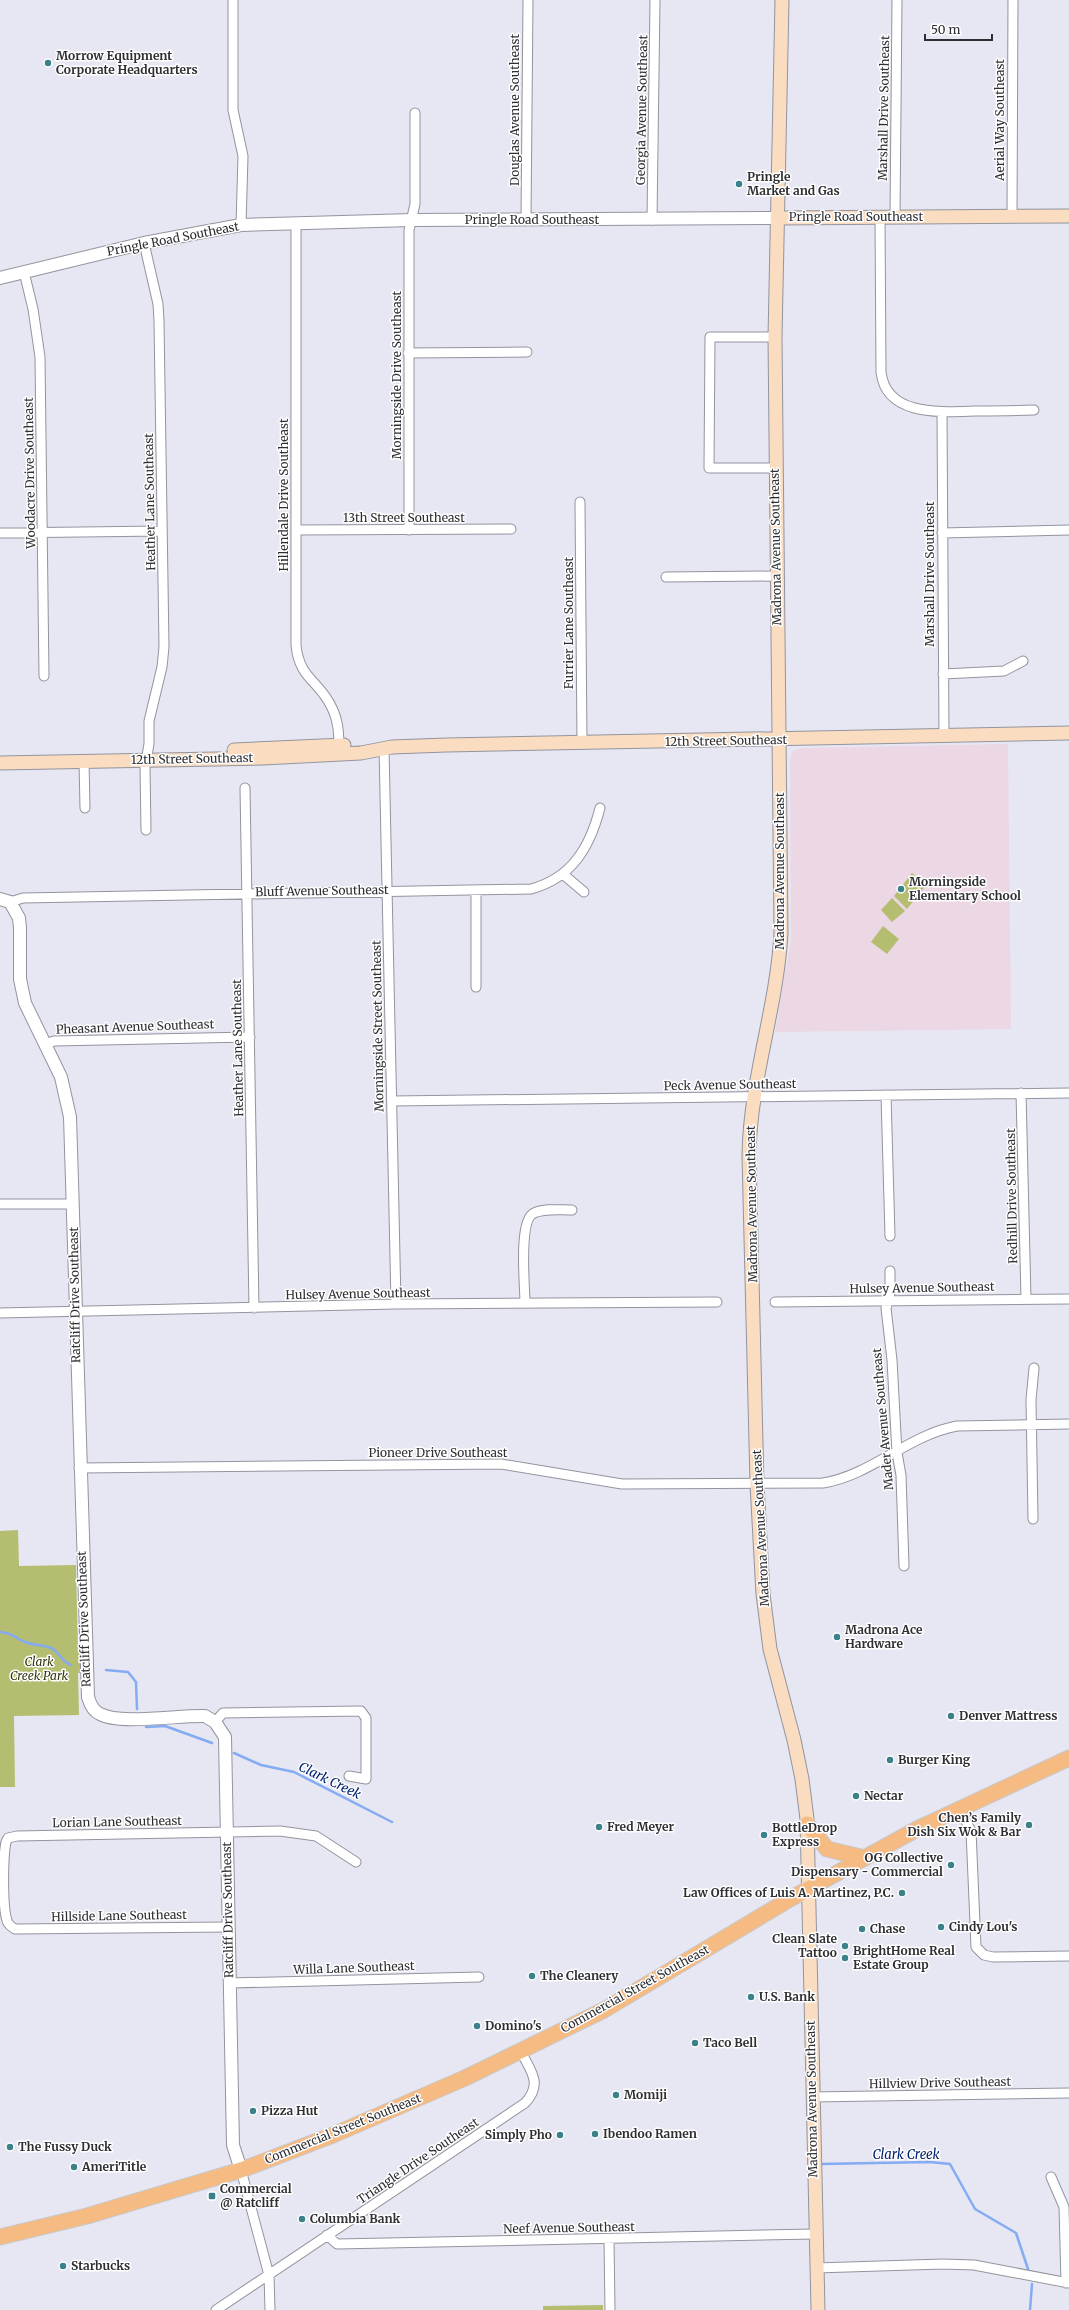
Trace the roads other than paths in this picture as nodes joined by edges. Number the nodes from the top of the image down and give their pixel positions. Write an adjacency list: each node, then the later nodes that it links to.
1 (233, 0): 17 (street)
2 (528, 0): 14 (street, Douglas Avenue Southeast)
3 (655, 0): 15 (street, Georgia Avenue Southeast)
4 (782, 0): 12 (main road, Madrona Avenue Southeast)
5 (897, 0): 10 (street, Marshall Drive Southeast)
6 (1013, 0): 11 (street, Aerial Way Southeast)
7 (415, 113): 13 (street, Morningside Drive Southeast)
8 (1069, 216): 11 (main road, Pringle Road Southeast)
9 (880, 217): 10 (main road, Pringle Road Southeast); 12 (main road, Pringle Road Southeast); 25 (street)
10 (895, 217): 11 (main road, Pringle Road Southeast)
11 (1012, 217)
12 (777, 218): 15 (street, Pringle Road Southeast); 21 (main road, Madrona Avenue Southeast)
13 (412, 220): 14 (street, Pringle Road Southeast); 16 (street, Pringle Road Southeast); 23 (street, Morningside Drive Southeast)
14 (526, 220): 15 (street, Pringle Road Southeast)
15 (652, 220)
16 (296, 223): 17 (street, Pringle Road Southeast); 29 (street, Hillendale Drive Southeast)
17 (241, 225): 18 (street, Pringle Road Southeast)
18 (144, 243): 19 (street, Pringle Road Southeast); 32 (street, Heather Lane Southeast)
19 (24, 272): 20 (street, Pringle Road Southeast); 33 (street, Woodacre Drive Southeast)
20 (0, 278)
21 (775, 337): 26 (main road, Madrona Avenue Southeast); 26 (street)
22 (527, 352): 23 (street)
23 (408, 353): 30 (street, Morningside Drive Southeast)
24 (1034, 410): 25 (street)
25 (942, 412): 35 (street, Marshall Drive Southeast)
26 (775, 468): 36 (main road, Madrona Avenue Southeast)
27 (580, 502): 44 (street, Furrier Lane Southeast)
28 (511, 529): 30 (street, 13th Street Southeast)
29 (296, 530): 30 (street, 13th Street Southeast); 46 (street, Hillendale Drive Southeast)
30 (409, 530)
31 (1069, 530): 35 (street)
32 (162, 531): 33 (street); 48 (street, Heather Lane Southeast)
33 (42, 532): 34 (street); 40 (street, Woodacre Drive Southeast)
34 (0, 533)
35 (942, 533): 39 (street, Marshall Drive Southeast)
36 (776, 576): 37 (street); 43 (main road, Madrona Avenue Southeast)
37 (666, 577)
38 (1022, 661): 39 (street)
39 (943, 674): 42 (street, Marshall Drive Southeast)
40 (44, 676)
41 (1069, 733): 42 (main road, 12th Street Southeast)
42 (944, 737): 43 (main road, 12th Street Southeast)
43 (779, 740): 44 (main road, 12th Street Southeast); 67 (main road, Madrona Avenue Southeast)
44 (582, 743): 45 (main road, 12th Street Southeast)
45 (384, 748): 46 (main road, 12th Street Southeast); 56 (street, Morningside Street Southeast)
46 (339, 750): 48 (main road, 12th Street Southeast)
47 (0, 754): 48 (main road, 12th Street Southeast)
48 (147, 756): 49 (main road, 12th Street Southeast); 54 (street, Heather Lane Southeast)
49 (84, 761): 50 (main road, 12th Street Southeast); 52 (street)
50 (0, 763)
51 (245, 788): 58 (street, Heather Lane Southeast)
52 (85, 808)
53 (600, 808): 55 (street, Bluff Avenue Southeast)
54 (146, 830)
55 (564, 875): 57 (street, Bluff Avenue Southeast); 59 (street)
56 (386, 890): 57 (street, Bluff Avenue Southeast); 58 (street, Bluff Avenue Southeast); 68 (street, Morningside Street Southeast)
57 (476, 890): 61 (street)
58 (247, 892): 60 (street, Bluff Avenue Southeast); 62 (street, Heather Lane Southeast)
59 (584, 892)
60 (5, 900): 63 (street, Ratcliff Drive Southeast)
61 (476, 987)
62 (250, 1037): 63 (street, Pheasant Avenue Southeast); 81 (street, Heather Lane Southeast)
63 (46, 1044): 70 (street, Ratcliff Drive Southeast)
64 (1069, 1092): 65 (street, Peck Avenue Southeast)
65 (1021, 1093): 66 (street, Peck Avenue Southeast); 74 (street, Redhill Drive Southeast)
66 (886, 1095): 67 (street, Peck Avenue Southeast); 72 (street)
67 (754, 1097): 68 (street, Peck Avenue Southeast); 89 (main road, Madrona Avenue Southeast)
68 (392, 1101): 80 (street, Morningside Street Southeast)
69 (0, 1204): 70 (street)
70 (73, 1204): 82 (street, Ratcliff Drive Southeast)
71 (572, 1210): 79 (street)
72 (890, 1236)
73 (890, 1271): 76 (street, Mader Avenue Southeast)
74 (1026, 1299): 75 (street, Hulsey Avenue Southeast); 76 (street, Hulsey Avenue Southeast)
75 (1069, 1299)
76 (887, 1301): 78 (street, Hulsey Avenue Southeast); 87 (street, Mader Avenue Southeast)
77 (717, 1302): 79 (street, Hulsey Avenue Southeast)
78 (775, 1302)
79 (525, 1303): 80 (street, Hulsey Avenue Southeast)
80 (396, 1304): 81 (street, Hulsey Avenue Southeast)
81 (254, 1308): 82 (street, Hulsey Avenue Southeast)
82 (76, 1312): 83 (street, Hulsey Avenue Southeast); 88 (street, Ratcliff Drive Southeast)
83 (0, 1314)
84 (1034, 1368): 85 (street)
85 (1031, 1424): 86 (street, Pioneer Drive Southeast); 87 (street, Pioneer Drive Southeast); 90 (street)
86 (1069, 1424)
87 (897, 1453): 89 (street, Pioneer Drive Southeast); 91 (street, Mader Avenue Southeast)
88 (79, 1468): 89 (street, Pioneer Drive Southeast); 92 (street, Ratcliff Drive Southeast)
89 (757, 1484): 96 (main road, Madrona Avenue Southeast)
90 (1033, 1519)
91 (904, 1566)
92 (215, 1722): 94 (street); 97 (street, Ratcliff Drive Southeast)
93 (1069, 1758): 95 (main road, Commercial Street Southeast)
94 (349, 1776)
95 (959, 1808): 98 (main road, Commercial Street Southeast); 103 (street)
96 (807, 1824): 98 (main road); 100 (main road, Madrona Avenue Southeast)
97 (227, 1831): 99 (street, Lorian Lane Southeast); 101 (street, Lorian Lane Southeast); 102 (street, Ratcliff Drive Southeast)
98 (865, 1858): 100 (main road, Commercial Street Southeast)
99 (356, 1862)
100 (808, 1889): 106 (main road, Commercial Street Southeast); 108 (main road, Madrona Avenue Southeast)
101 (2, 1897): 102 (street, Hillside Lane Southeast)
102 (228, 1927): 105 (street, Ratcliff Drive Southeast)
103 (1069, 1956)
104 (479, 1977): 105 (street, Willa Lane Southeast)
105 (230, 1984): 109 (street, Ratcliff Drive Southeast)
106 (521, 2052): 109 (main road, Commercial Street Southeast); 112 (street, Triangle Drive Southeast)
107 (1069, 2093): 108 (street, Hillview Drive Southeast)
108 (812, 2097): 111 (main road, Madrona Avenue Southeast)
109 (241, 2170): 113 (main road, Commercial Street Southeast); 116 (street, Ratcliff Drive Southeast)
110 (1051, 2177): 117 (street)
111 (815, 2234): 114 (street, Neef Avenue Southeast); 115 (main road, Madrona Avenue Southeast)
112 (327, 2235): 114 (street, Neef Avenue Southeast); 116 (street, Triangle Drive Southeast)
113 (0, 2236)
114 (609, 2240): 120 (street)
115 (816, 2268): 117 (street); 121 (main road, Madrona Avenue Southeast)
116 (269, 2275): 118 (street, Triangle Drive Southeast); 119 (street, Ratcliff Drive Southeast)
117 (1068, 2283)
118 (216, 2310)
119 (270, 2310)
120 (610, 2310)
121 (818, 2310)

